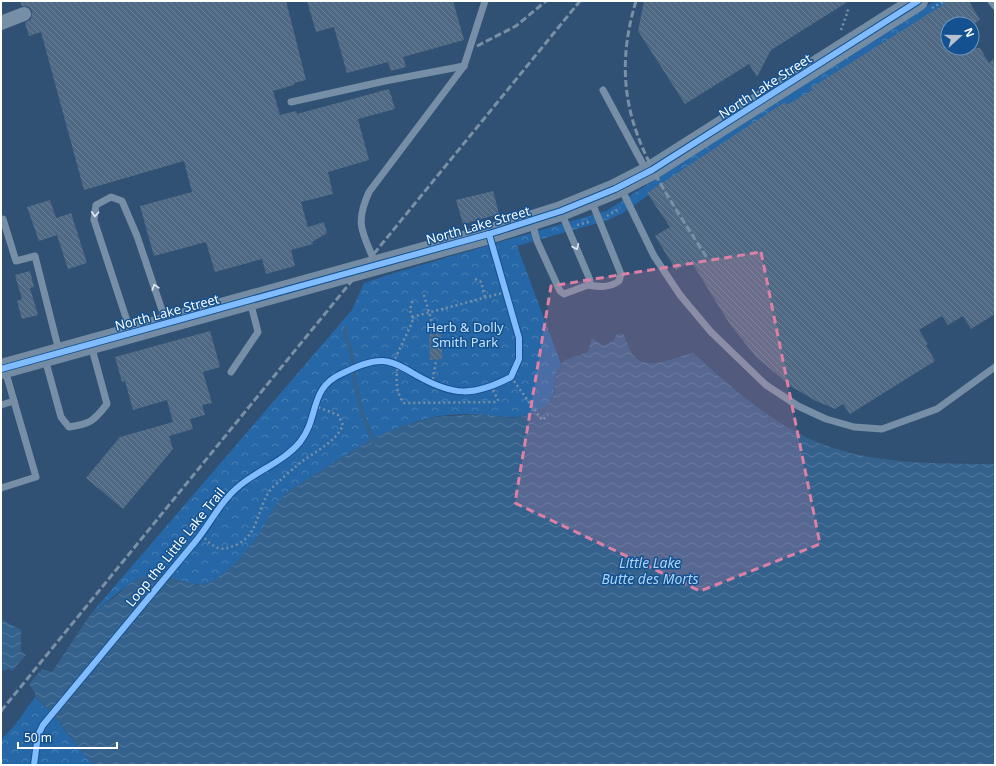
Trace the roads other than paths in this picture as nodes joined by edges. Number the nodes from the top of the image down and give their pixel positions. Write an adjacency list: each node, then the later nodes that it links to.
1 (485, 1): 7 (lane)
2 (918, 1): 10 (main road, North Lake Street)
3 (991, 1): 4 (lane)
4 (995, 6)
5 (24, 14): 6 (street)
6 (1, 23)
7 (464, 66): 9 (lane); 16 (lane)
8 (603, 90): 10 (lane)
9 (291, 102)
10 (648, 173): 11 (main road, North Lake Street)
11 (620, 186): 12 (main road, North Lake Street); 23 (lane)
12 (591, 200): 13 (main road, North Lake Street); 17 (lane)
13 (561, 211): 15 (main road, North Lake Street); 17 (lane, one-way to 17)
14 (3, 219): 22 (lane)
15 (532, 222): 16 (main road, North Lake Street); 17 (lane)
16 (377, 266): 18 (main road, North Lake Street)
17 (588, 285)
18 (250, 301): 19 (main road, North Lake Street); 25 (lane)
19 (167, 324): 20 (main road, North Lake Street); 20 (lane, one-way to 20)
20 (131, 334): 21 (main road, North Lake Street)
21 (91, 345): 22 (main road, North Lake Street); 22 (lane)
22 (52, 355): 24 (main road, North Lake Street)
23 (995, 367)
24 (3, 368): 26 (lane)
25 (231, 372)
26 (14, 401): 27 (lane); 28 (lane)
27 (1, 405)
28 (1, 488)

